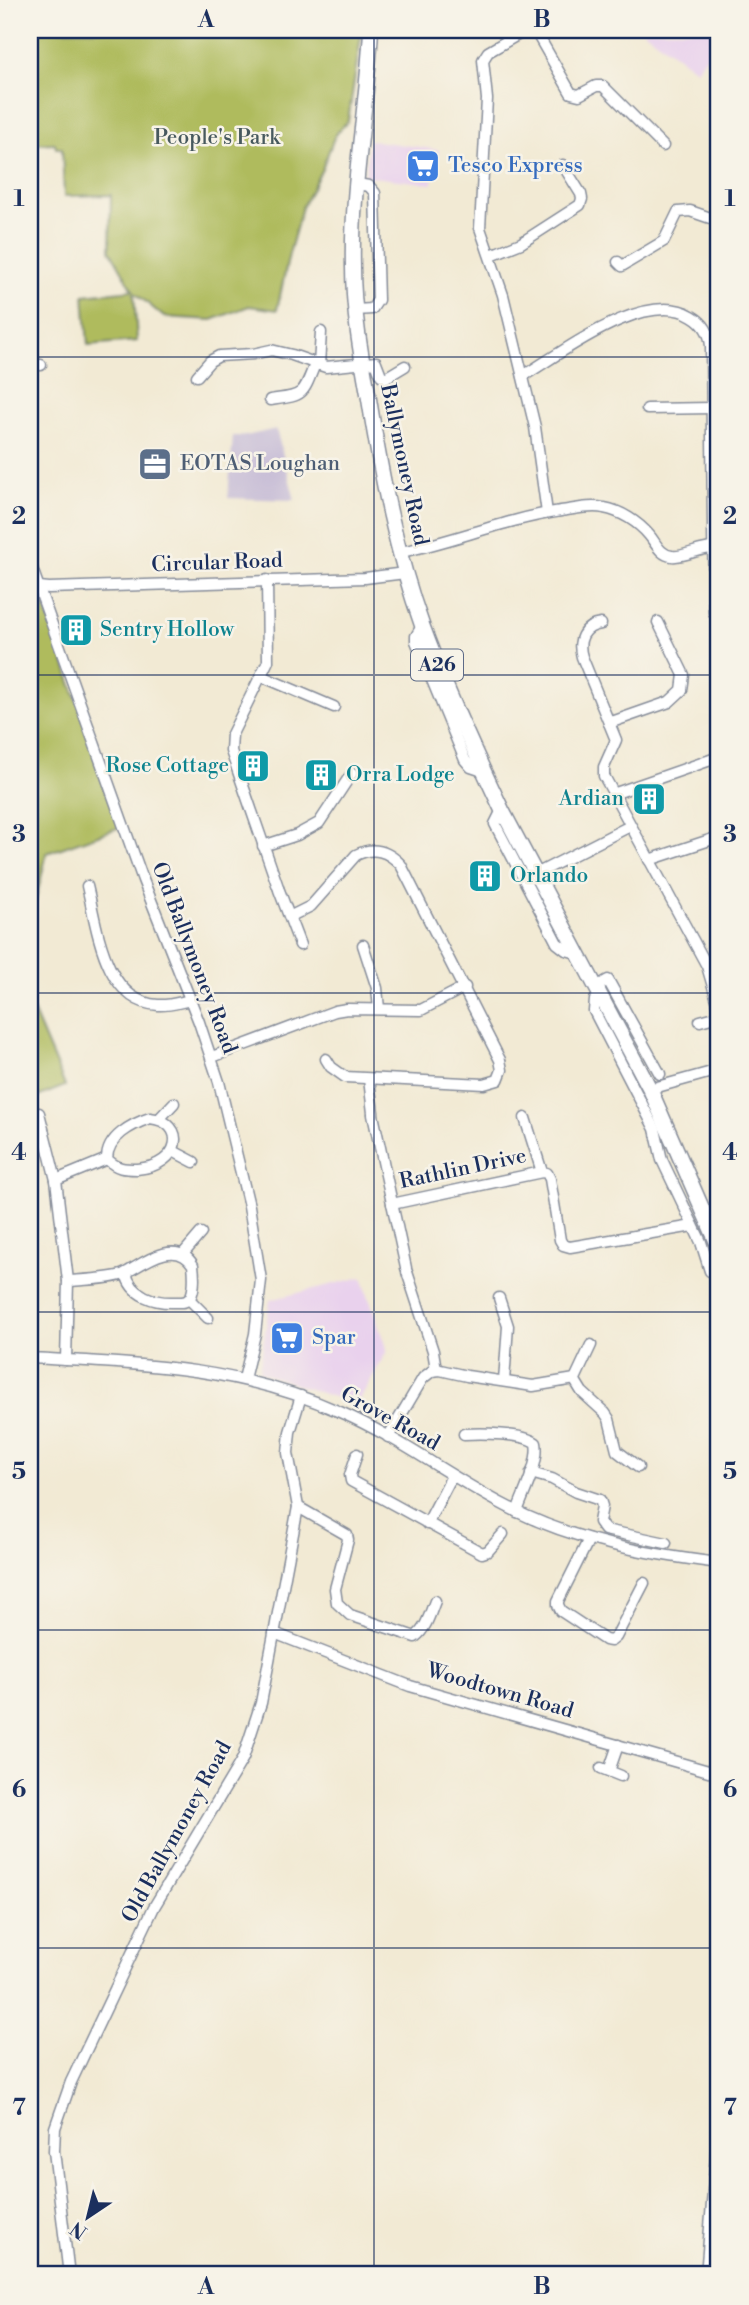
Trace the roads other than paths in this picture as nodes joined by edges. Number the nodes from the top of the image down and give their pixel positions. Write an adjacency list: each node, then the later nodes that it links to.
1 (372, 30): 6 (main road, Ballymoney Road / A26)
2 (526, 30): 8 (street)
3 (536, 30): 4 (street)
4 (663, 146)
5 (563, 165): 8 (street)
6 (357, 184): 12 (main road, Ballymoney Road / A26); 12 (street)
7 (719, 221): 9 (street)
8 (491, 255): 18 (street)
9 (618, 262)
10 (30, 287): 11 (street)
11 (33, 299)
12 (356, 310): 14 (main road, Ballymoney Road / A26)
13 (321, 332): 15 (street)
14 (363, 364): 15 (street); 16 (street); 24 (main road, Ballymoney Road / A26)
15 (317, 365): 17 (street); 19 (street)
16 (405, 366)
17 (197, 376)
18 (523, 376): 20 (street); 22 (street)
19 (270, 400)
20 (712, 408): 21 (street); 23 (street)
21 (647, 410)
22 (547, 513): 23 (street); 24 (street)
23 (713, 548): 29 (street)
24 (401, 552): 26 (main road, Ballymoney Road / A26)
25 (30, 563): 28 (street, Old Ballymoney Road)
26 (405, 573): 27 (street, Circular Road); 38 (main road, Ballymoney Road / A26)
27 (267, 580): 28 (street, Circular Road); 32 (street)
28 (34, 586): 51 (street, Old Ballymoney Road)
29 (714, 613)
30 (658, 622): 34 (street)
31 (601, 624): 34 (street)
32 (261, 676): 33 (street); 41 (street)
33 (334, 706)
34 (609, 723): 37 (street)
35 (719, 757): 37 (street)
36 (352, 773): 41 (street)
37 (613, 794): 39 (street)
38 (502, 810): 43 (main road, Ballymoney Road / A26); 48 (street, Ballymoney Road)
39 (630, 826): 42 (street); 43 (street)
40 (719, 837): 42 (street)
41 (263, 846): 45 (street)
42 (649, 860): 52 (street)
43 (536, 874): 48 (main road, Ballymoney Road / A26)
44 (87, 886): 51 (street)
45 (291, 916): 46 (street); 49 (street)
46 (300, 945)
47 (363, 946): 53 (street)
48 (577, 953): 50 (main road, Ballymoney Road / A26)
49 (465, 987): 53 (street); 60 (street)
50 (598, 991): 59 (street); 61 (main road, Ballymoney Road / A26); 69 (street, Ballymoney Road)
51 (191, 1000): 56 (street, Old Ballymoney Road)
52 (719, 1007)
53 (379, 1009): 56 (street)
54 (719, 1016): 55 (street)
55 (700, 1021)
56 (212, 1057): 88 (street, Old Ballymoney Road)
57 (326, 1059): 60 (street)
58 (719, 1070): 61 (street)
59 (660, 1074)
60 (369, 1079): 73 (street, Rathlin Drive)
61 (650, 1089): 67 (main road, Ballymoney Road / A26)
62 (174, 1103): 65 (street)
63 (39, 1113): 72 (street)
64 (525, 1118): 71 (street, Rathlin Drive)
65 (159, 1119): 66 (street); 68 (street)
66 (173, 1150): 68 (street); 70 (street)
67 (678, 1153): 69 (street); 76 (main road, Ballymoney Road / A26)
68 (107, 1159): 72 (street)
69 (663, 1160): 74 (street, Ballymoney Road)
70 (194, 1162)
71 (542, 1172): 73 (street, Rathlin Drive); 74 (street, Rathlin Drive)
72 (56, 1180): 80 (street)
73 (392, 1204): 87 (street, Rathlin Drive)
74 (693, 1226): 78 (street, Ballymoney Road)
75 (201, 1233): 77 (street)
76 (719, 1247)
77 (183, 1254): 79 (street); 82 (street)
78 (710, 1271)
79 (126, 1273): 80 (street); 82 (street)
80 (68, 1281): 86 (street)
81 (499, 1298): 90 (street)
82 (189, 1299): 83 (street)
83 (208, 1318)
84 (591, 1345): 89 (street)
85 (30, 1358): 86 (street, Grove Road)
86 (66, 1360): 88 (street, Grove Road)
87 (436, 1369): 90 (street); 93 (street)
88 (244, 1379): 91 (street, Grove Road)
89 (574, 1379): 90 (street); 95 (street)
90 (504, 1381)
91 (302, 1396): 93 (street, Grove Road); 98 (street, Old Ballymoney Road)
92 (464, 1434): 96 (street)
93 (388, 1437): 97 (street, Grove Road)
94 (357, 1454): 100 (street)
95 (638, 1467)
96 (531, 1473): 99 (street); 103 (street)
97 (452, 1476): 99 (street, Grove Road); 100 (street)
98 (298, 1507): 106 (street); 107 (street, Old Ballymoney Road)
99 (517, 1512): 102 (street, Grove Road)
100 (427, 1524): 101 (street)
101 (503, 1534)
102 (589, 1539): 104 (street, Grove Road); 105 (street)
103 (666, 1543)
104 (719, 1563)
105 (644, 1583)
106 (435, 1601)
107 (274, 1633): 108 (street, Woodtown Road); 112 (street, Old Ballymoney Road)
108 (618, 1745): 109 (street, Woodtown Road); 110 (street)
109 (719, 1774)
110 (621, 1776)
111 (719, 2144): 113 (main road)
112 (69, 2275)
113 (708, 2275)

